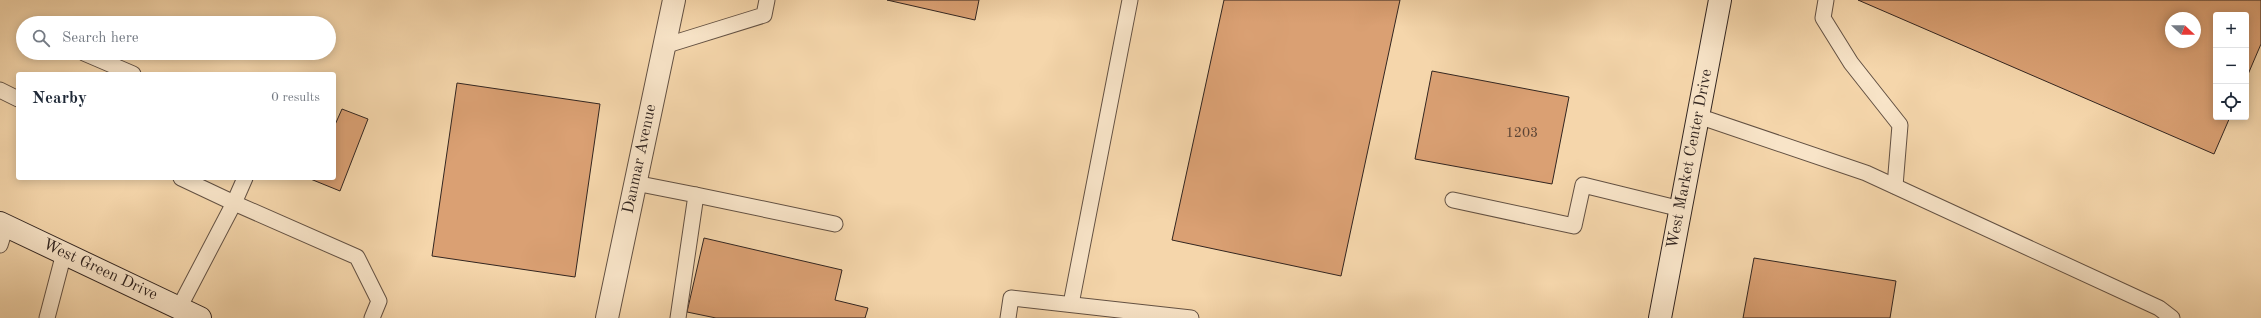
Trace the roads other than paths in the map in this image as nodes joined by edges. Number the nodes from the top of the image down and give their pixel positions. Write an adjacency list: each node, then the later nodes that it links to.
1 (674, 0): 6 (main road, Danmar Avenue)
2 (767, 0): 6 (lane)
3 (1130, 0): 23 (lane)
4 (1720, 0): 11 (main road, West Market Center Drive)
5 (1826, 0): 15 (lane)
6 (664, 46): 14 (main road, Danmar Avenue)
7 (100, 60): 8 (lane)
8 (128, 72)
9 (0, 90): 10 (lane)
10 (16, 98)
11 (1698, 116): 15 (lane); 19 (main road, West Market Center Drive)
12 (185, 180): 18 (lane)
13 (244, 180): 18 (lane)
14 (635, 183): 16 (lane); 29 (main road, Danmar Avenue)
15 (1895, 186): 25 (lane)
16 (696, 195): 20 (lane); 30 (lane)
17 (1453, 200): 19 (lane)
18 (234, 203): 24 (lane); 28 (lane)
19 (1681, 209): 33 (main road, West Market Center Drive)
20 (835, 224)
21 (2, 231): 22 (main road, West Green Drive)
22 (64, 253): 24 (main road, West Green Drive); 26 (lane)
23 (1071, 304): 31 (lane); 32 (lane)
24 (179, 308): 27 (main road, West Green Drive)
25 (2158, 313): 34 (lane)
26 (47, 318)
27 (200, 318)
28 (372, 318)
29 (607, 318)
30 (678, 318)
31 (1008, 318)
32 (1191, 318)
33 (1660, 318)
34 (2172, 318)

